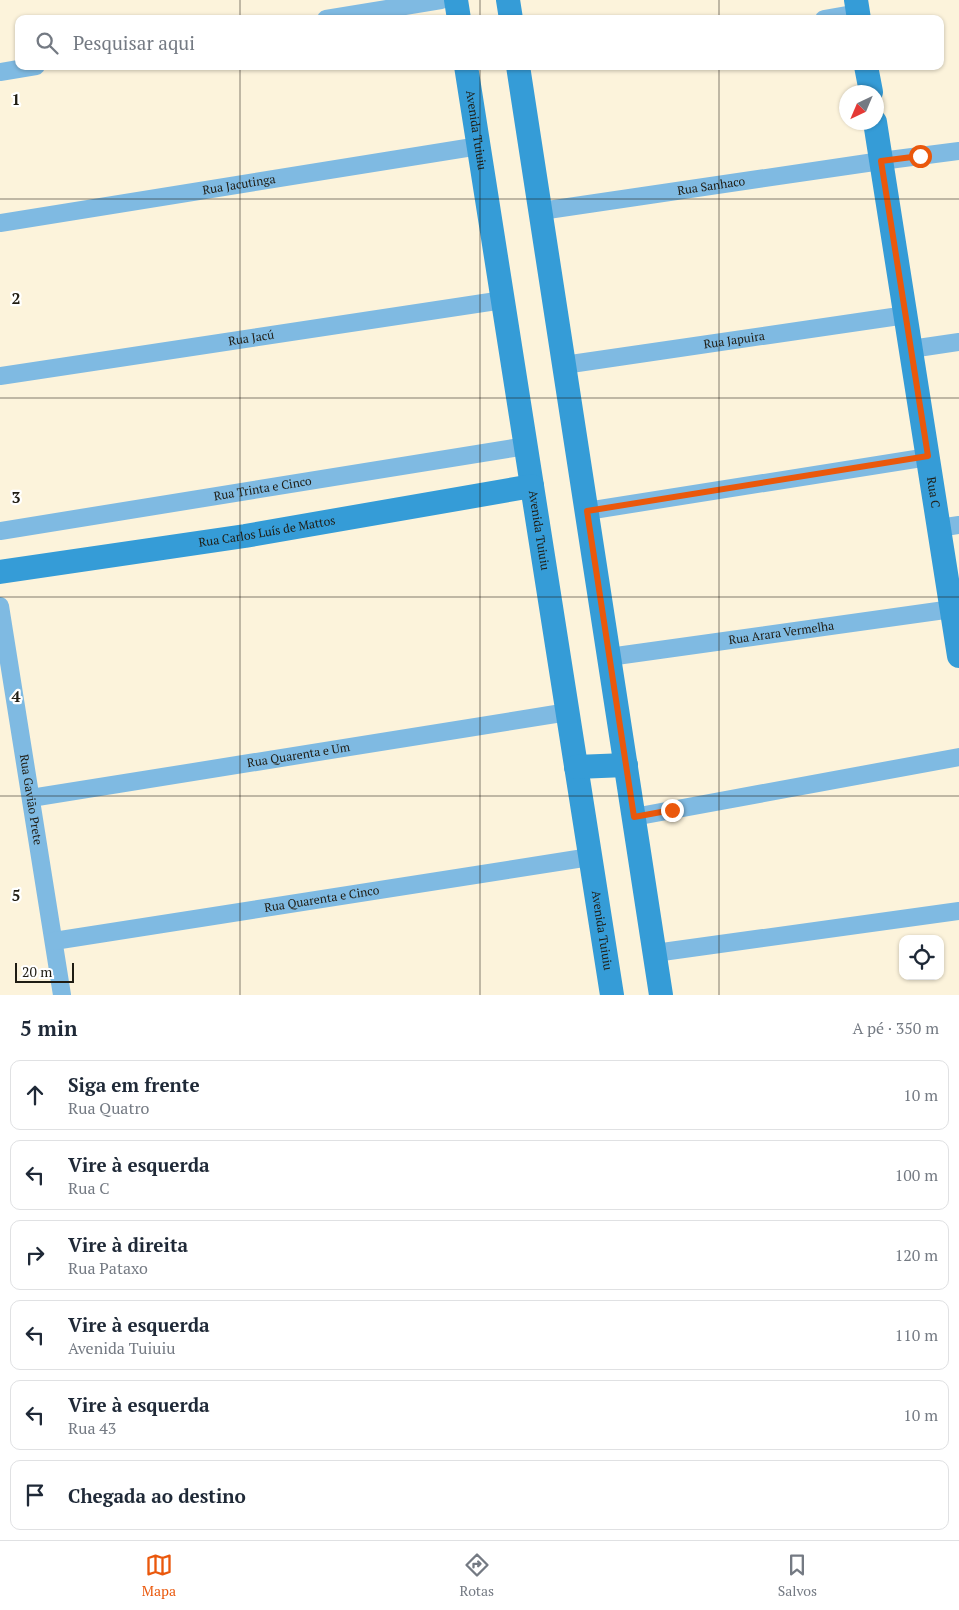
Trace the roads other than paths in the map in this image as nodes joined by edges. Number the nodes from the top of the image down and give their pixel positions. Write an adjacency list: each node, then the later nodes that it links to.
1 (441, 0): 5 (street)
2 (456, 0): 6 (main road)
3 (508, 0): 7 (main road)
4 (858, 11): 8 (street)
5 (350, 15)
6 (458, 15)
7 (510, 15)
8 (841, 15)
9 (15, 70): 13 (street)
10 (467, 70): 16 (main road, Avenida Tuiuiu)
11 (523, 70): 19 (main road)
12 (867, 70): 14 (main road)
13 (0, 72)
14 (870, 85)
15 (876, 130): 18 (main road, Rua C)
16 (479, 146): 20 (street, Rua Jacutinga); 21 (main road, Avenida Tuiuiu)
17 (959, 151): 18 (street, Rua Sanhaco)
18 (881, 161): 19 (street, Rua Sanhaco); 22 (main road, Rua C)
19 (541, 212): 25 (main road)
20 (0, 223)
21 (503, 300): 26 (street, Rua Jacú); 27 (main road, Avenida Tuiuiu)
22 (906, 315): 24 (main road, Rua C); 25 (street, Rua Japuira)
23 (959, 342): 24 (street)
24 (911, 349): 28 (main road, Rua C)
25 (564, 365): 30 (main road)
26 (0, 376)
27 (526, 446): 29 (main road, Avenida Tuiuiu); 32 (street, Rua Trinta e Cinco)
28 (928, 456): 30 (street); 31 (main road, Rua C)
29 (532, 486): 33 (main road, Rua Carlos Luís de Mattos); 38 (main road, Avenida Tuiuiu)
30 (587, 511): 37 (main road)
31 (949, 527): 35 (main road, Rua C)
32 (0, 531)
33 (0, 572)
34 (0, 606): 42 (street, Rua Gavião Prete)
35 (952, 609): 36 (main road, Rua C); 37 (street, Rua Arara Vermelha)
36 (959, 656)
37 (609, 657): 40 (main road)
38 (568, 712): 41 (main road, Avenida Tuiuiu); 42 (street, Rua Quarenta e Um)
39 (959, 757): 43 (street)
40 (626, 765): 41 (main road); 43 (main road)
41 (576, 768): 44 (main road, Avenida Tuiuiu)
42 (31, 798): 46 (street, Rua Gavião Prete)
43 (634, 817): 47 (main road)
44 (590, 857): 46 (street, Rua Quarenta e Cinco); 49 (main road, Avenida Tuiuiu)
45 (959, 911): 47 (street)
46 (54, 941): 48 (street, Rua Gavião Prete)
47 (655, 953): 50 (main road)
48 (62, 995)
49 (612, 995)
50 (661, 995)

